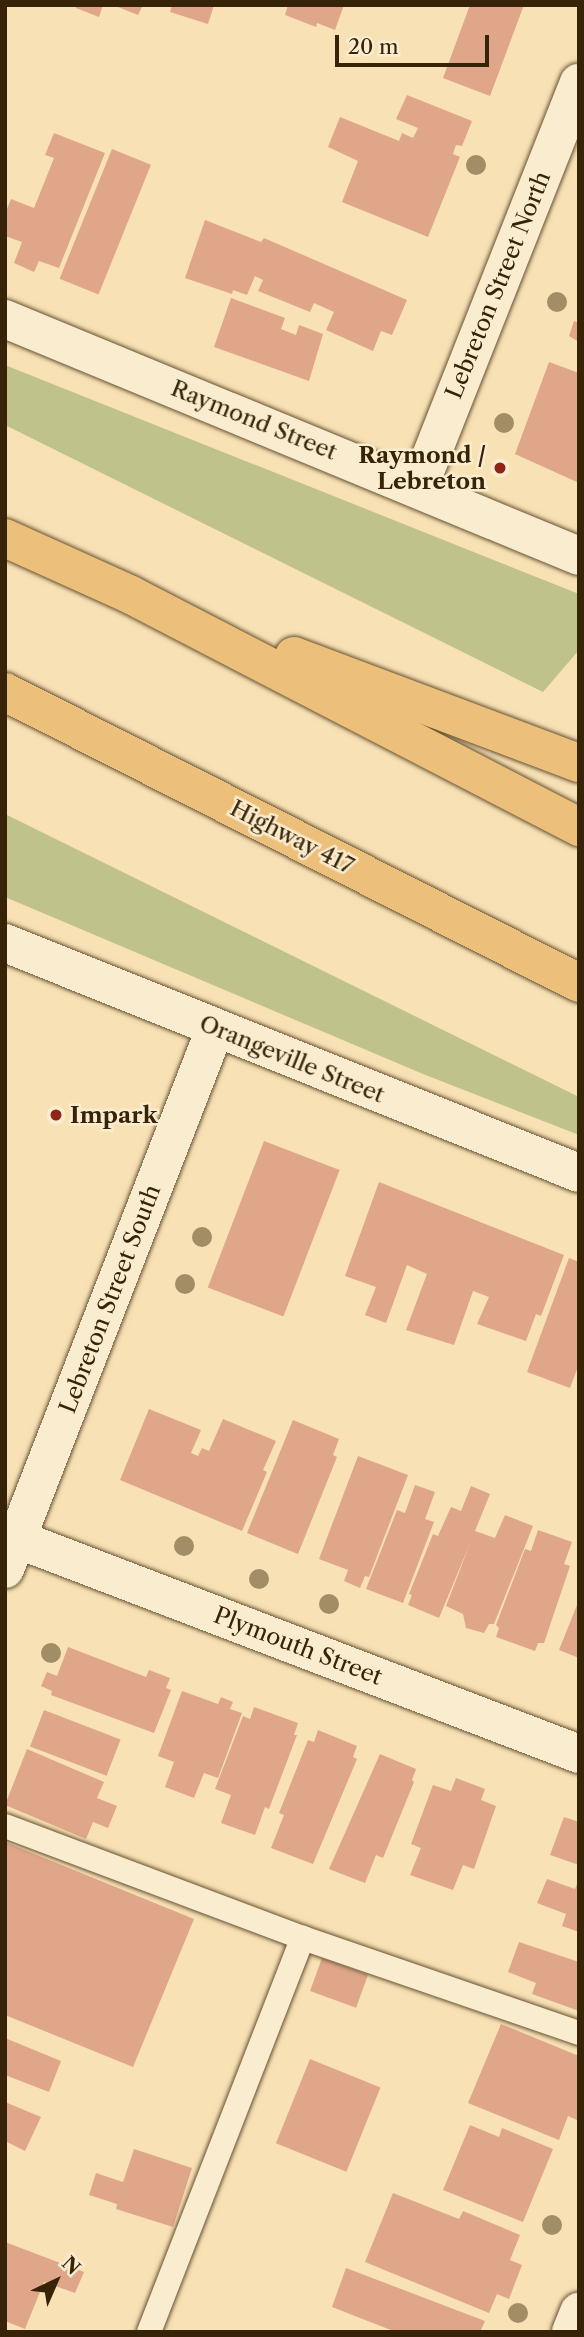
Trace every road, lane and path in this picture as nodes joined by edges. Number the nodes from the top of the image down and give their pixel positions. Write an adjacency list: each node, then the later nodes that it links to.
1 (579, 83): 3 (street, Lebreton Street North)
2 (5, 319): 3 (street, Raymond Street)
3 (418, 489): 5 (street, Raymond Street)
4 (5, 538): 6 (highway)
5 (579, 556)
6 (131, 595): 8 (highway); 9 (highway)
7 (5, 692): 11 (highway, Highway 417)
8 (579, 763)
9 (579, 827)
10 (5, 943): 12 (street, Orangeville Street)
11 (579, 983)
12 (215, 1029): 13 (street, Orangeville Street); 14 (street, Lebreton Street South)
13 (579, 1173)
14 (11, 1554): 15 (street, Plymouth Street)
15 (579, 1754)
16 (5, 1826): 17 (lane)
17 (303, 1938): 18 (lane); 20 (lane)
18 (579, 2034)
19 (579, 2312): 21 (street)
20 (149, 2332)
21 (571, 2332)

